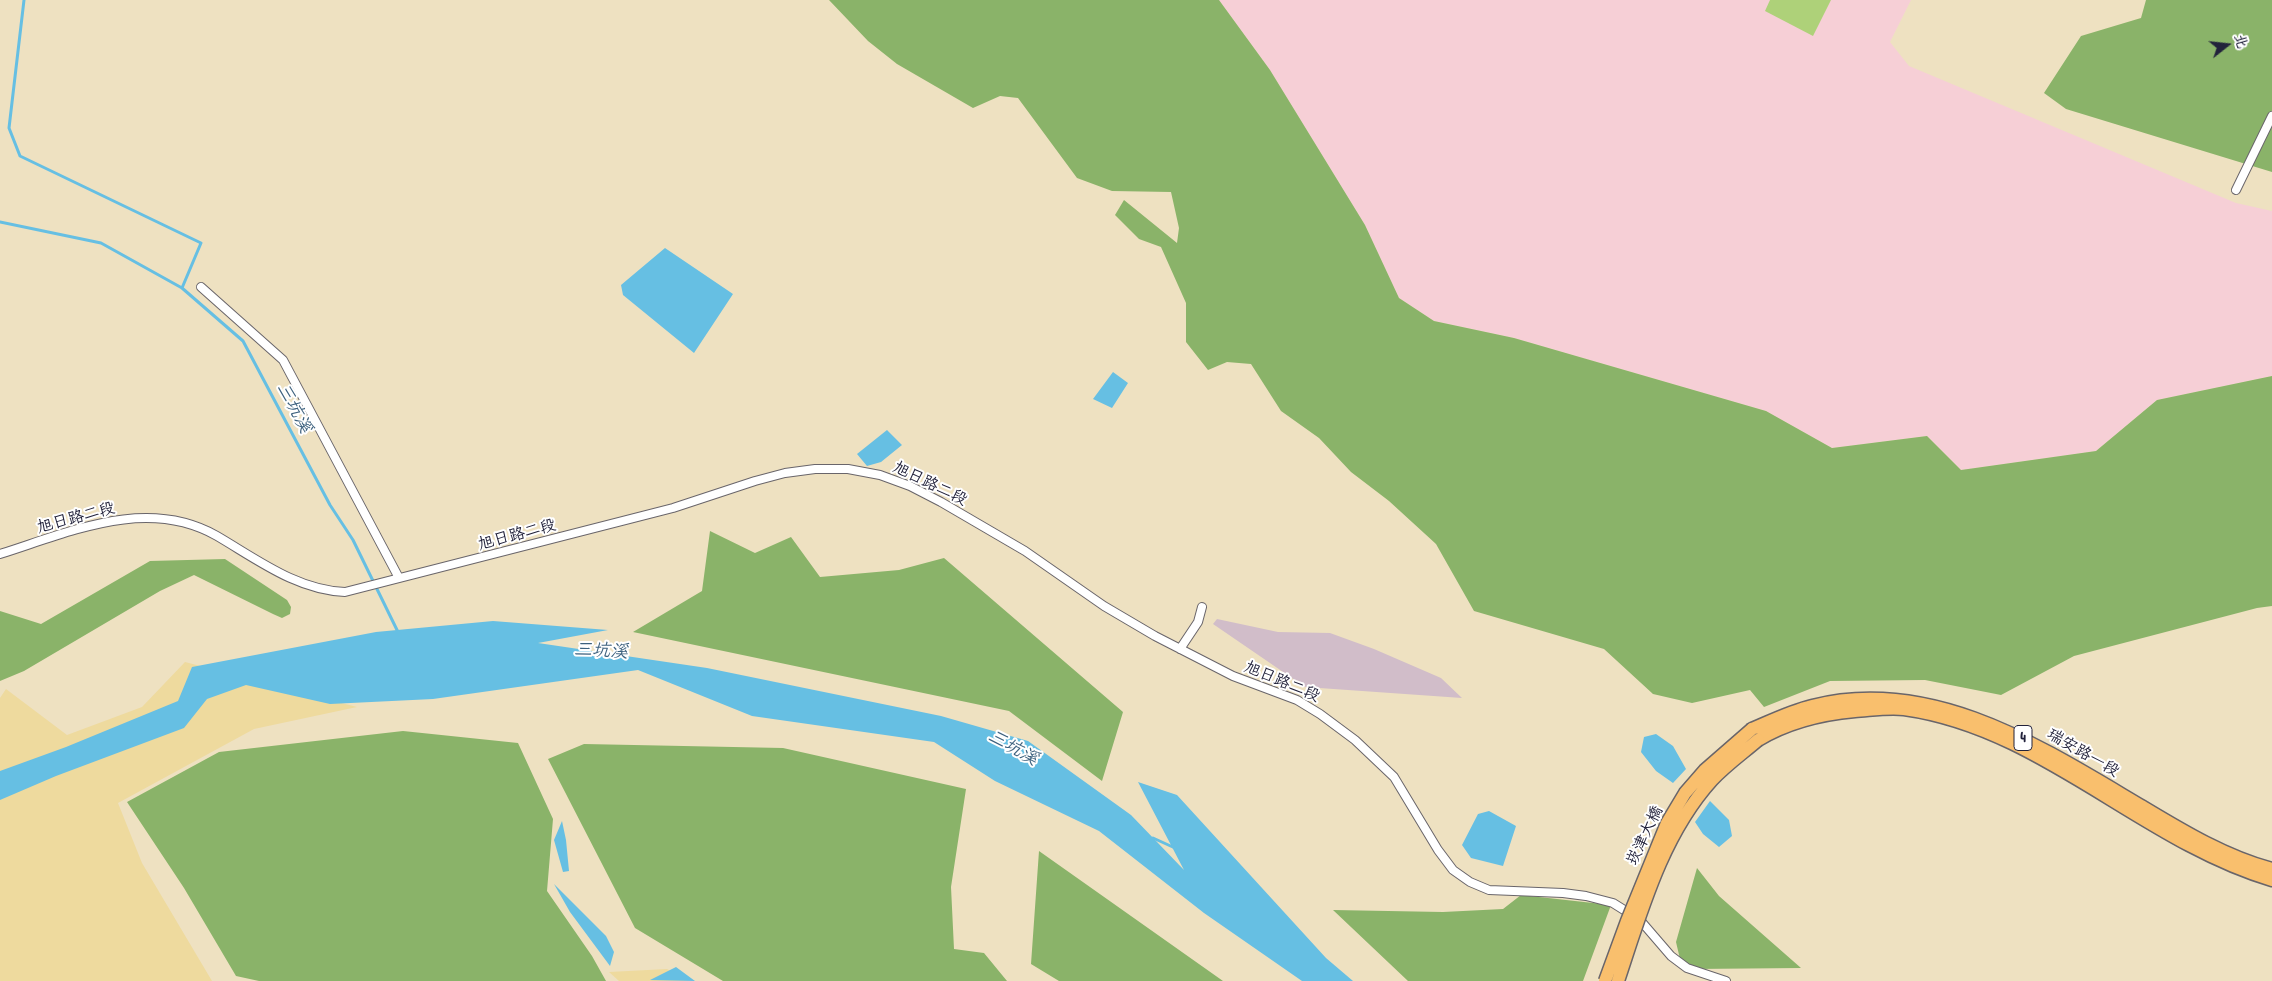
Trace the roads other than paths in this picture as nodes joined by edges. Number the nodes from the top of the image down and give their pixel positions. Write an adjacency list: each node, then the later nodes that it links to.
1 (2272, 116): 2 (street)
2 (2236, 190)
3 (200, 287): 5 (street)
4 (0, 554): 5 (street, 旭日路二段)
5 (396, 579): 7 (street, 旭日路二段)
6 (1202, 607): 7 (street)
7 (1180, 649): 13 (street, 旭日路二段)
8 (1755, 735): 9 (main road, 瑞安路一段 / 4); 10 (main road, 瑞安路一段 / 4); 11 (main road, 崁津大橋 / 4, bridge); 12 (main road, 崁津大橋 / 4, bridge)
9 (2272, 869)
10 (2272, 880)
11 (1606, 981)
12 (1618, 981)
13 (1726, 981)

